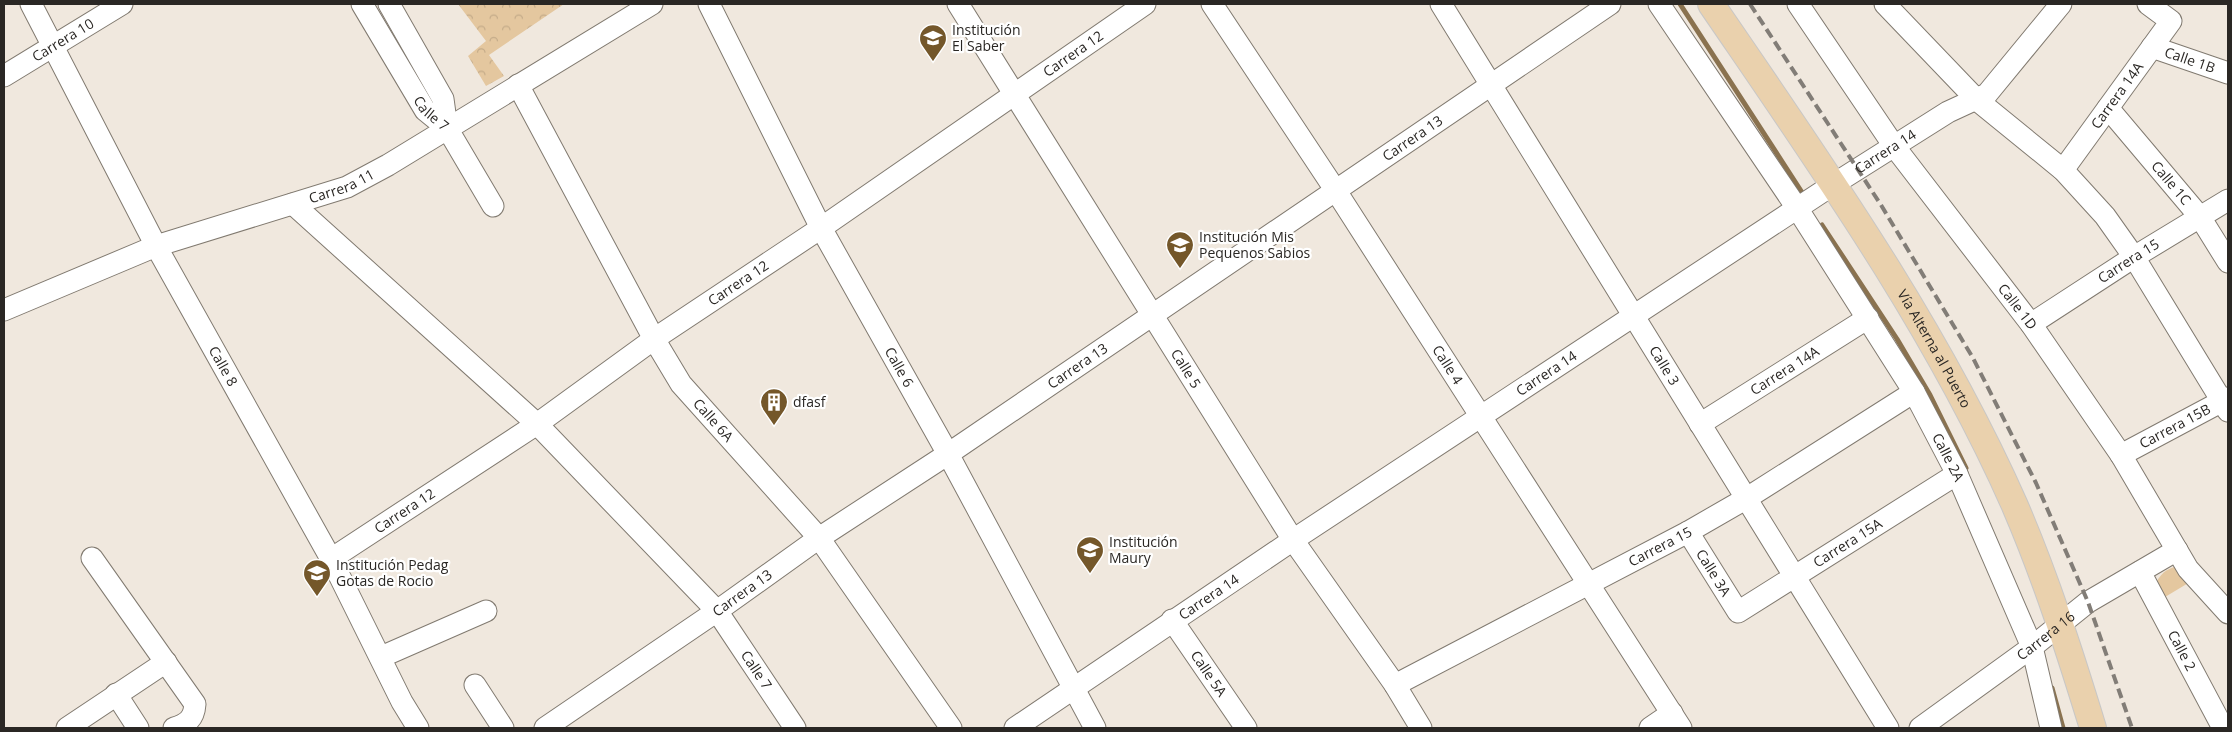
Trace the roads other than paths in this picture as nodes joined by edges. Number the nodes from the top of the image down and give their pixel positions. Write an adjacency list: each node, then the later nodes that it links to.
1 (31, 4): 18 (street, Calle 8)
2 (122, 4): 18 (street, Carrera 10)
3 (362, 4): 27 (street, Calle 7)
4 (389, 4): 27 (street, Calle 7)
5 (652, 4): 22 (street, Carrera 11)
6 (709, 4): 36 (street, Calle 6)
7 (958, 4): 24 (street, Calle 5)
8 (1145, 4): 24 (street, Carrera 12)
9 (1212, 4): 30 (street, Calle 4)
10 (1441, 4): 23 (street, Calle 3)
11 (1610, 4): 23 (street, Carrera 13)
12 (1659, 4): 31 (street, Calle 2A)
13 (1712, 4): 31 (main road, Vía Alterna al Puerto)
14 (1798, 4): 28 (street, Calle 1D)
15 (1885, 4): 25 (street)
16 (2061, 4): 25 (street, Carrera 14)
17 (2148, 4): 19 (street, Carrera 14A)
18 (54, 46): 21 (street, Carrera 10); 37 (street, Calle 8)
19 (2152, 46): 20 (street, Calle 1B); 26 (street, Carrera 14A)
20 (2228, 73)
21 (4, 76)
22 (518, 85): 27 (street, Carrera 11); 45 (street, Calle 6A)
23 (1490, 85): 30 (street, Carrera 13); 42 (street, Calle 3)
24 (1014, 94): 36 (street, Carrera 12); 41 (street, Calle 5)
25 (1977, 100): 28 (street, Carrera 14); 29 (street)
26 (2108, 108): 29 (street, Carrera 14A); 35 (street, Calle 1C)
27 (446, 128): 33 (street, Carrera 11); 34 (street)
28 (1894, 146): 31 (street, Carrera 14); 44 (street, Calle 1D)
29 (2064, 170): 38 (street)
30 (1336, 191): 41 (street, Carrera 13); 48 (street, Calle 4)
31 (1812, 199): 42 (street, Carrera 14); 43 (street, Calle 2A); 69 (main road, Vía Alterna al Puerto)
32 (2228, 200): 35 (street, Carrera 15)
33 (293, 204): 37 (street, Carrera 11); 49 (street, Calle 7)
34 (493, 206)
35 (2200, 217): 38 (street, Carrera 15); 39 (street, Calle 1C)
36 (821, 228): 45 (street, Carrera 12); 51 (street, Calle 6)
37 (156, 246): 40 (street, Carrera 11); 60 (street, Calle 8)
38 (2134, 257): 44 (street, Carrera 15); 47 (street)
39 (2228, 262)
40 (4, 310)
41 (1152, 315): 51 (street, Carrera 13); 57 (street, Calle 5)
42 (1635, 316): 48 (street, Carrera 14); 50 (street, Calle 3)
43 (1868, 318): 46 (street, Calle 2A); 50 (street, Carrera 14A)
44 (2031, 324): 52 (street, Calle 1D)
45 (654, 339): 49 (street, Carrera 12); 56 (street, Calle 6A)
46 (1914, 392): 53 (street, Calle 2A); 54 (street, Carrera 15)
47 (2227, 403): 52 (street, Carrera 15B)
48 (1481, 416): 57 (street, Carrera 14); 63 (street, Calle 4)
49 (537, 424): 60 (street, Carrera 12); 65 (street, Calle 7)
50 (1700, 424): 54 (street, Calle 3)
51 (948, 454): 56 (street, Carrera 13); 74 (street, Calle 6)
52 (2121, 455): 58 (street, Calle 1D)
53 (1957, 474): 62 (street, Carrera 15A); 69 (street, Calle 2A)
54 (1747, 498): 55 (street, Carrera 15); 62 (street, Calle 3)
55 (1688, 532): 63 (street, Carrera 15); 66 (street, Calle 3A)
56 (820, 538): 65 (street, Carrera 13); 84 (street, Calle 6A)
57 (1293, 540): 68 (street, Carrera 14); 73 (street, Calle 5)
58 (2177, 550): 61 (street, Carrera 16); 67 (street, Calle 1D)
59 (92, 558): 71 (street)
60 (332, 559): 70 (street, Calle 8)
61 (2140, 572): 69 (street, Carrera 16); 94 (street, Calle 2)
62 (1795, 576): 66 (street, Carrera 15A); 90 (street, Calle 3)
63 (1588, 583): 73 (street, Carrera 15); 76 (street, Calle 4)
64 (486, 611): 70 (street)
65 (717, 611): 77 (street, Calle 7); 83 (street, Carrera 13)
66 (1738, 612)
67 (2228, 613)
68 (1172, 620): 74 (street, Carrera 14); 87 (street, Calle 5A)
69 (2045, 637): 91 (street, Carrera 16); 92 (street, Calle 2A); 93 (main road, Vía Alterna al Puerto)
70 (381, 657): 81 (street, Calle 8)
71 (166, 662): 75 (street); 80 (street)
72 (475, 685): 82 (street)
73 (1395, 685): 88 (street, Calle 5)
74 (1072, 688): 85 (street, Carrera 14); 86 (street, Calle 6)
75 (116, 694): 78 (street); 79 (street)
76 (1676, 721): 89 (street)
77 (791, 727)
78 (67, 728)
79 (138, 728)
80 (174, 728)
81 (418, 728)
82 (503, 728)
83 (545, 728)
84 (951, 728)
85 (1015, 728)
86 (1095, 728)
87 (1246, 728)
88 (1421, 728)
89 (1650, 728)
90 (1888, 728)
91 (1920, 728)
92 (2051, 728)
93 (2093, 728)
94 (2223, 728)

